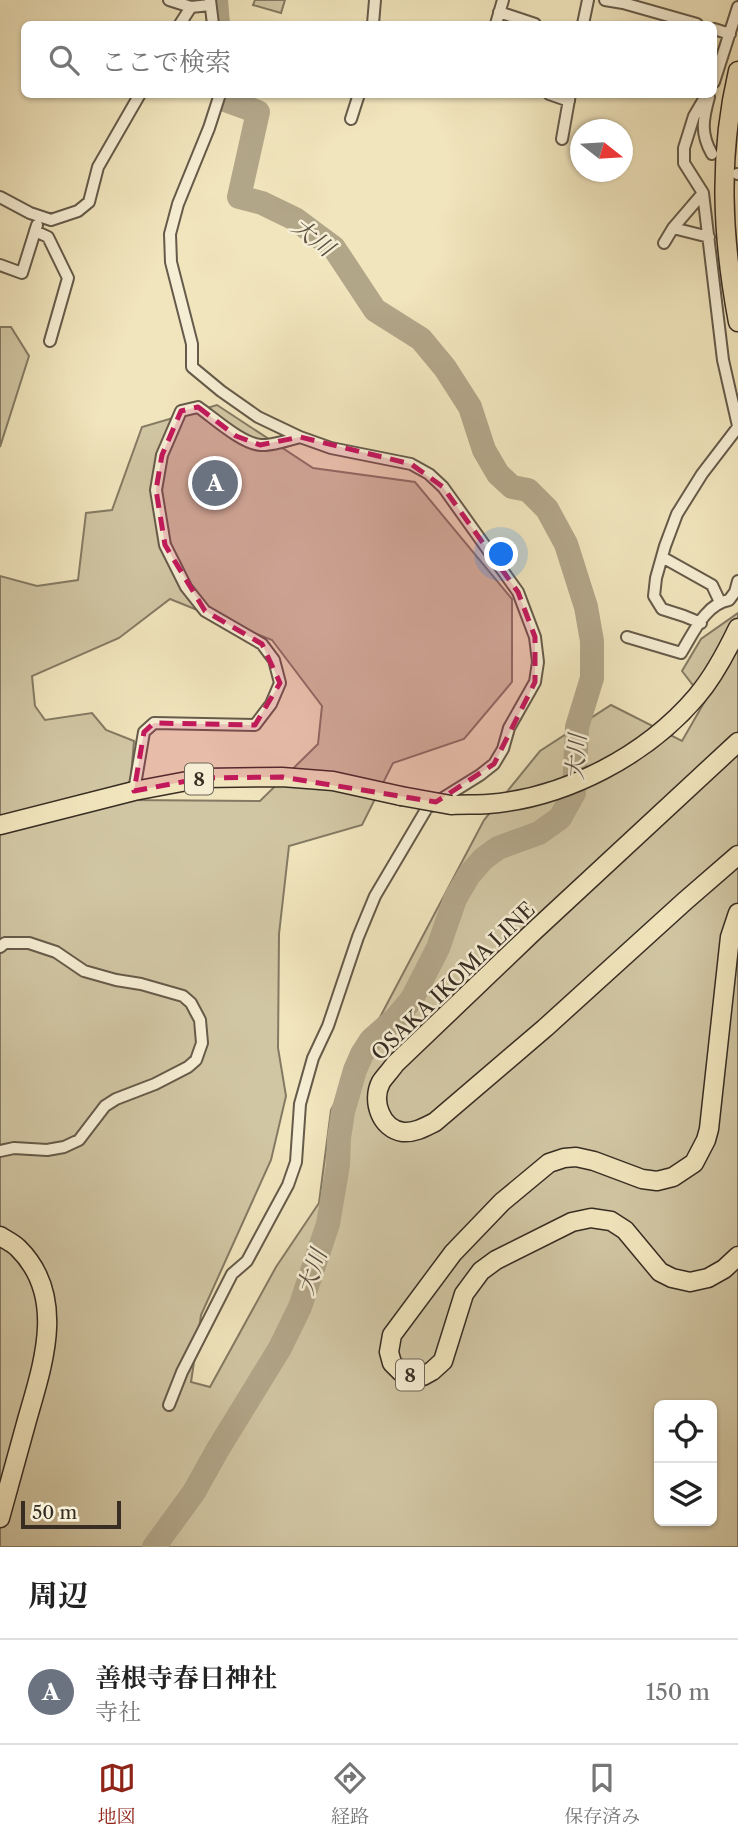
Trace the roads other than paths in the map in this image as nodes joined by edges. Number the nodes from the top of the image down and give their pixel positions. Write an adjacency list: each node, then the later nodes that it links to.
1 (169, 0): 7 (street)
2 (375, 0): 12 (street)
3 (503, 0): 9 (street)
4 (588, 0): 15 (street)
5 (605, 0): 16 (street)
6 (210, 2): 7 (street); 11 (street)
7 (191, 6): 10 (street)
8 (738, 7): 18 (street)
9 (499, 12): 13 (street); 14 (street)
10 (182, 21)
11 (213, 21)
12 (373, 21)
13 (497, 21)
14 (526, 21)
15 (584, 21)
16 (686, 21)
17 (717, 30): 18 (street)
18 (730, 34): 19 (street)
19 (717, 71)
20 (738, 71): 38 (main road)
21 (138, 98): 32 (street)
22 (219, 98): 41 (street)
23 (358, 98): 27 (street)
24 (569, 98): 28 (street)
25 (706, 98): 30 (street)
26 (707, 98): 29 (street)
27 (351, 119)
28 (562, 139)
29 (712, 154)
30 (703, 193): 33 (street); 35 (street)
31 (0, 197): 32 (street)
32 (40, 216): 34 (street)
33 (674, 228): 35 (street); 36 (street)
34 (35, 231): 37 (street); 39 (street)
35 (709, 237): 40 (street)
36 (664, 243)
37 (0, 265)
38 (738, 322)
39 (50, 341)
40 (738, 426): 42 (street)
41 (300, 438): 49 (street); 57 (street)
42 (662, 557): 44 (street); 45 (street)
43 (738, 580): 44 (street)
44 (720, 602): 45 (street)
45 (701, 623): 47 (street)
46 (738, 628): 49 (main road, 8, bridge)
47 (627, 637)
48 (738, 741): 51 (main road, OSAKA IKOMA LINE)
49 (134, 791): 50 (main road, 8)
50 (0, 825)
51 (738, 855)
52 (738, 913): 56 (main road, 8)
53 (0, 947): 54 (street)
54 (0, 1151)
55 (0, 1236): 58 (main road)
56 (738, 1256)
57 (169, 1405)
58 (0, 1518)

